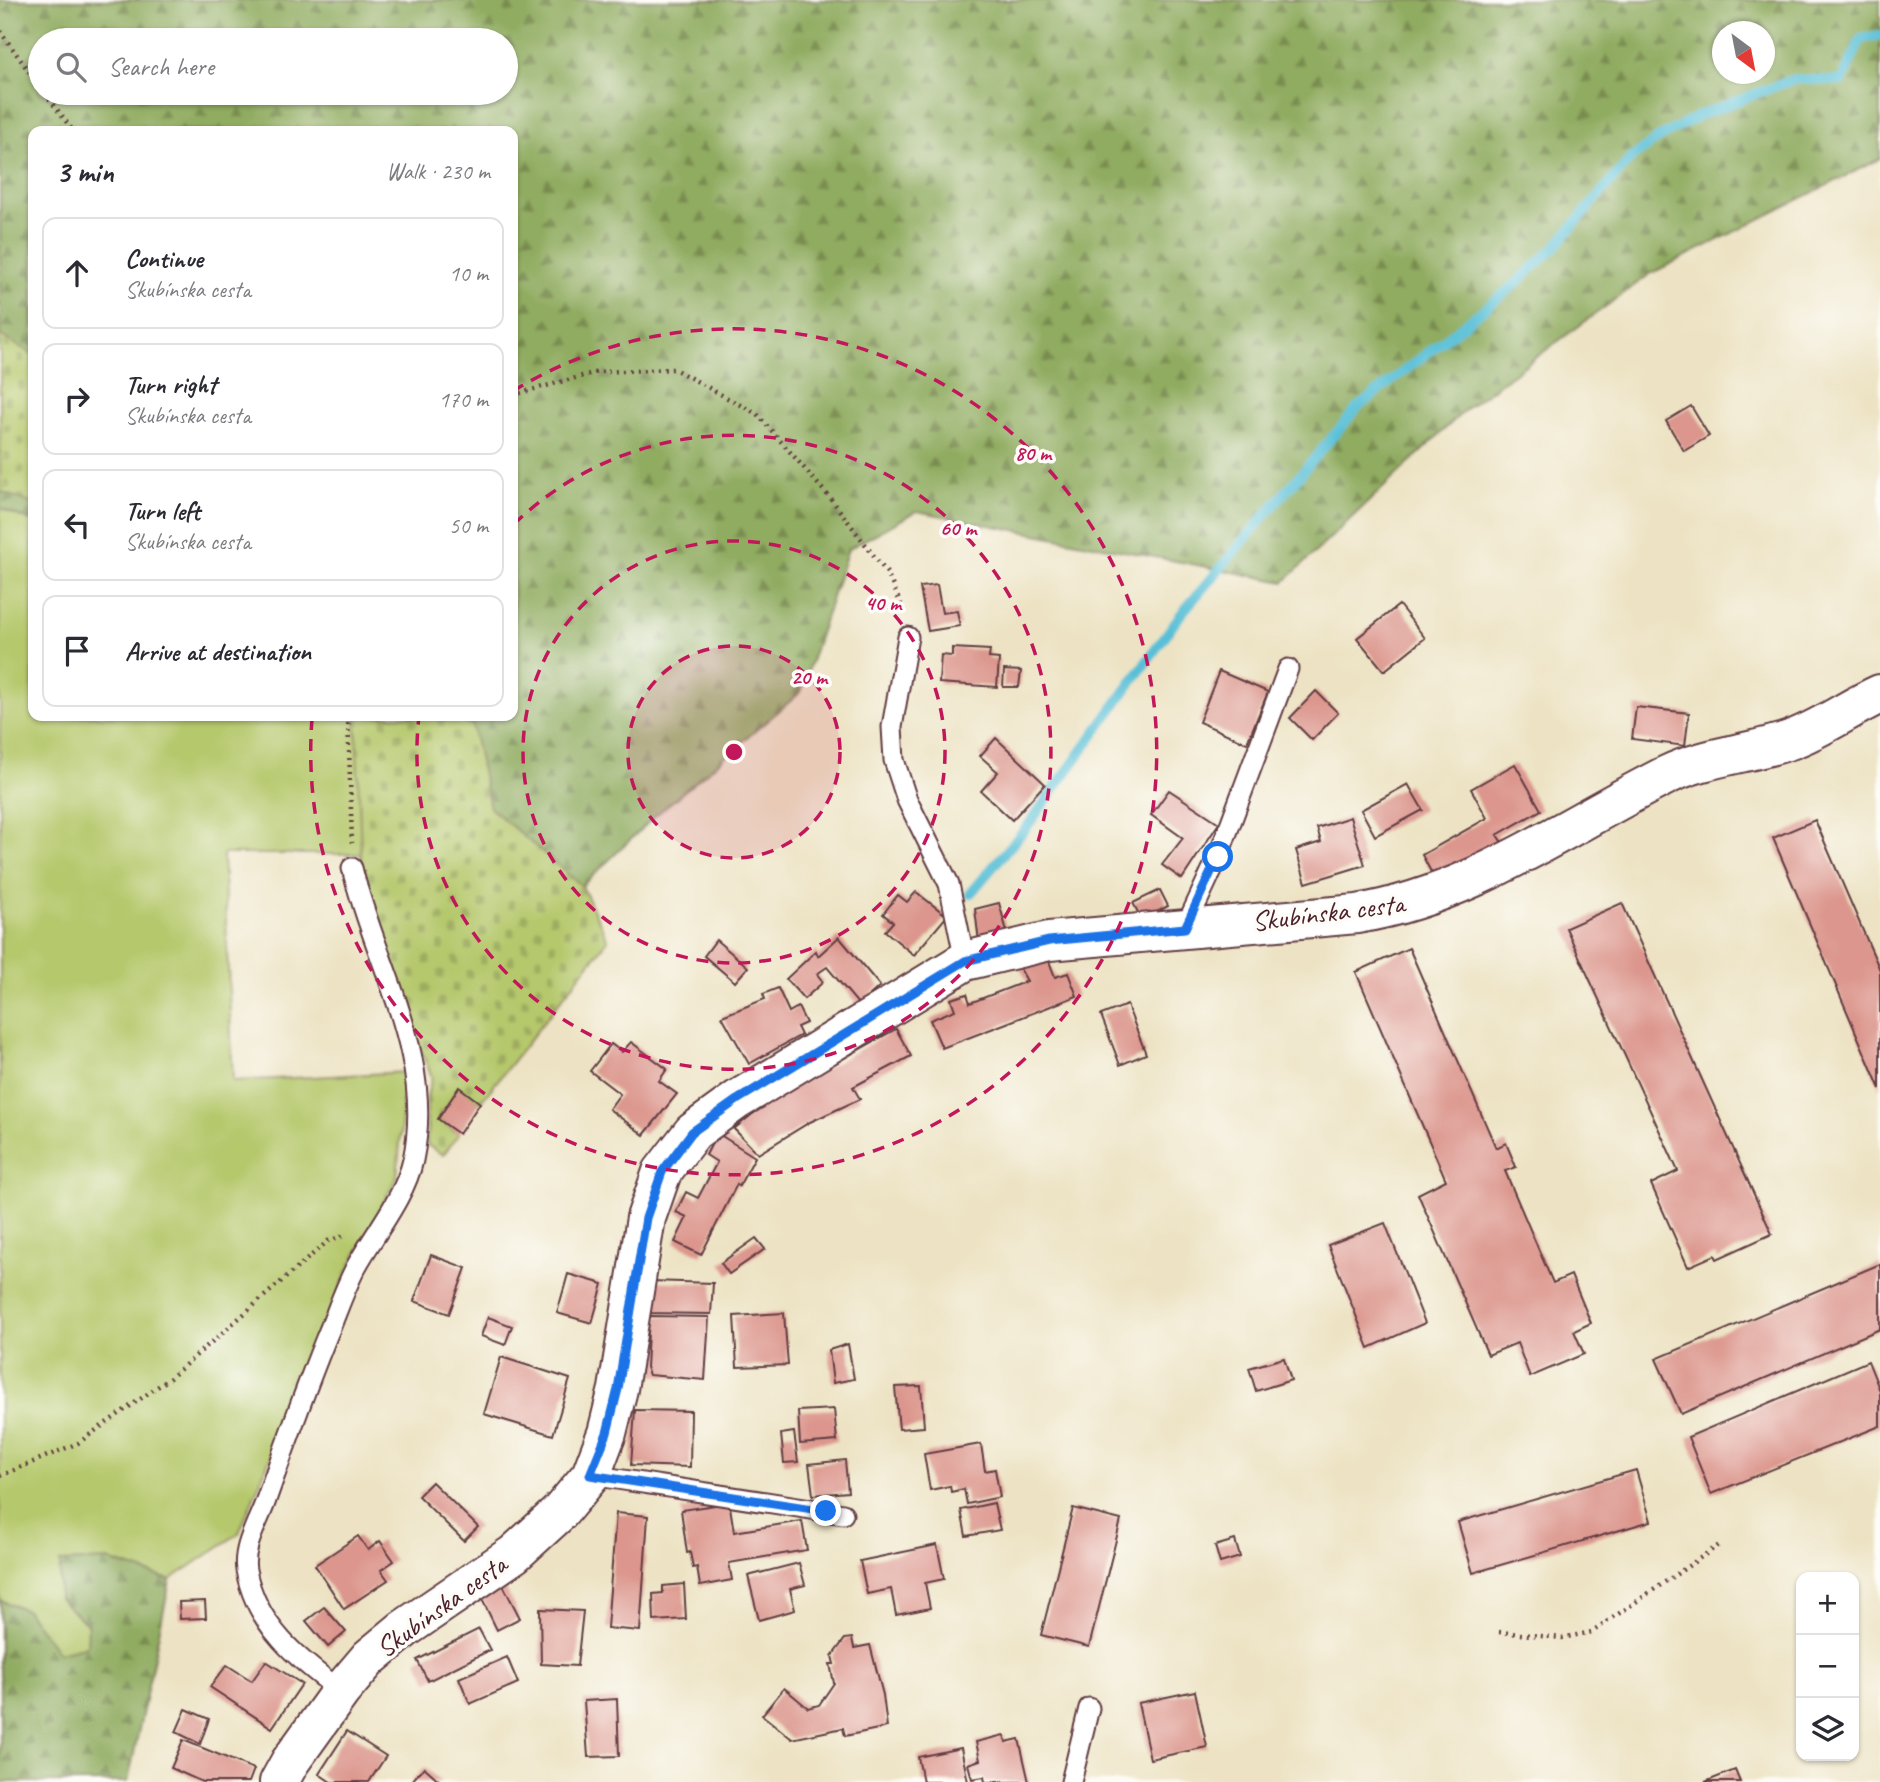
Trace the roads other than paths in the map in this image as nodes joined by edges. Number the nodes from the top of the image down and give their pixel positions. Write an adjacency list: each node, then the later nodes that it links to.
1 (908, 637): 6 (lane)
2 (1288, 669): 5 (lane)
3 (1880, 694): 5 (street, Skubínska cesta)
4 (352, 868): 9 (lane)
5 (1185, 928): 6 (street, Skubínska cesta)
6 (965, 961): 7 (street, Skubínska cesta)
7 (590, 1475): 8 (lane); 9 (street, Skubínska cesta)
8 (843, 1514)
9 (341, 1691): 11 (street, Skubínska cesta)
10 (1089, 1708): 12 (lane)
11 (279, 1782)
12 (1071, 1782)

